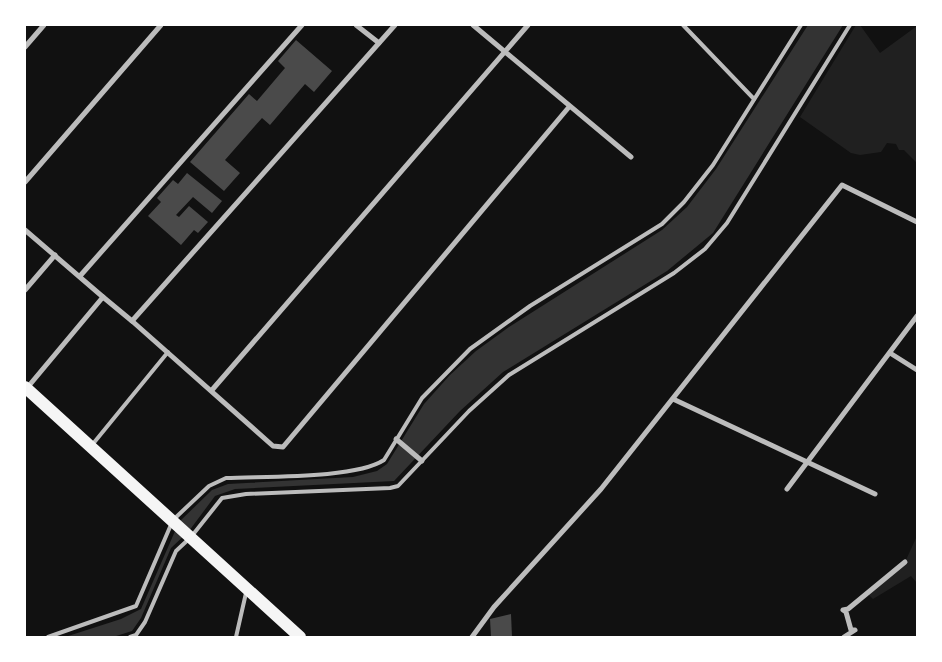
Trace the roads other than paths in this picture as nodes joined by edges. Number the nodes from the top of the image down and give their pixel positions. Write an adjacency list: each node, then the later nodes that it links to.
1 (44, 25): 12 (street)
2 (161, 25): 17 (street)
3 (302, 25): 21 (street)
4 (356, 25): 11 (street)
5 (395, 25): 11 (street)
6 (473, 25): 13 (street)
7 (528, 25): 13 (street)
8 (683, 25): 14 (lane)
9 (801, 25): 14 (lane)
10 (850, 25): 34 (lane)
11 (379, 43): 25 (street)
12 (25, 47)
13 (506, 53): 15 (street); 30 (street)
14 (754, 99): 32 (lane)
15 (569, 106): 16 (street); 30 (street)
16 (631, 157)
17 (25, 182)
18 (917, 222): 31 (street)
19 (25, 230): 20 (street)
20 (55, 255): 21 (street); 22 (street)
21 (80, 276): 23 (street)
22 (25, 290)
23 (103, 297): 25 (street); 29 (street)
24 (917, 316): 27 (street)
25 (132, 321): 26 (street)
26 (168, 352): 30 (street); 33 (lane)
27 (890, 353): 28 (street); 35 (street)
28 (917, 370)
29 (26, 387): 33 (main road)
30 (212, 390)
31 (672, 399): 35 (street); 46 (street)
32 (396, 439): 34 (street); 38 (lane)
33 (91, 447): 38 (main road)
34 (422, 461): 39 (lane)
35 (808, 462): 36 (street); 37 (street)
36 (787, 489)
37 (875, 494)
38 (173, 520): 39 (main road); 42 (lane)
39 (191, 537): 41 (main road); 43 (lane)
40 (905, 562): 47 (street)
41 (247, 590): 44 (lane); 45 (main road)
42 (48, 637)
43 (130, 637)
44 (236, 637)
45 (300, 637)
46 (472, 637)
47 (844, 637)

